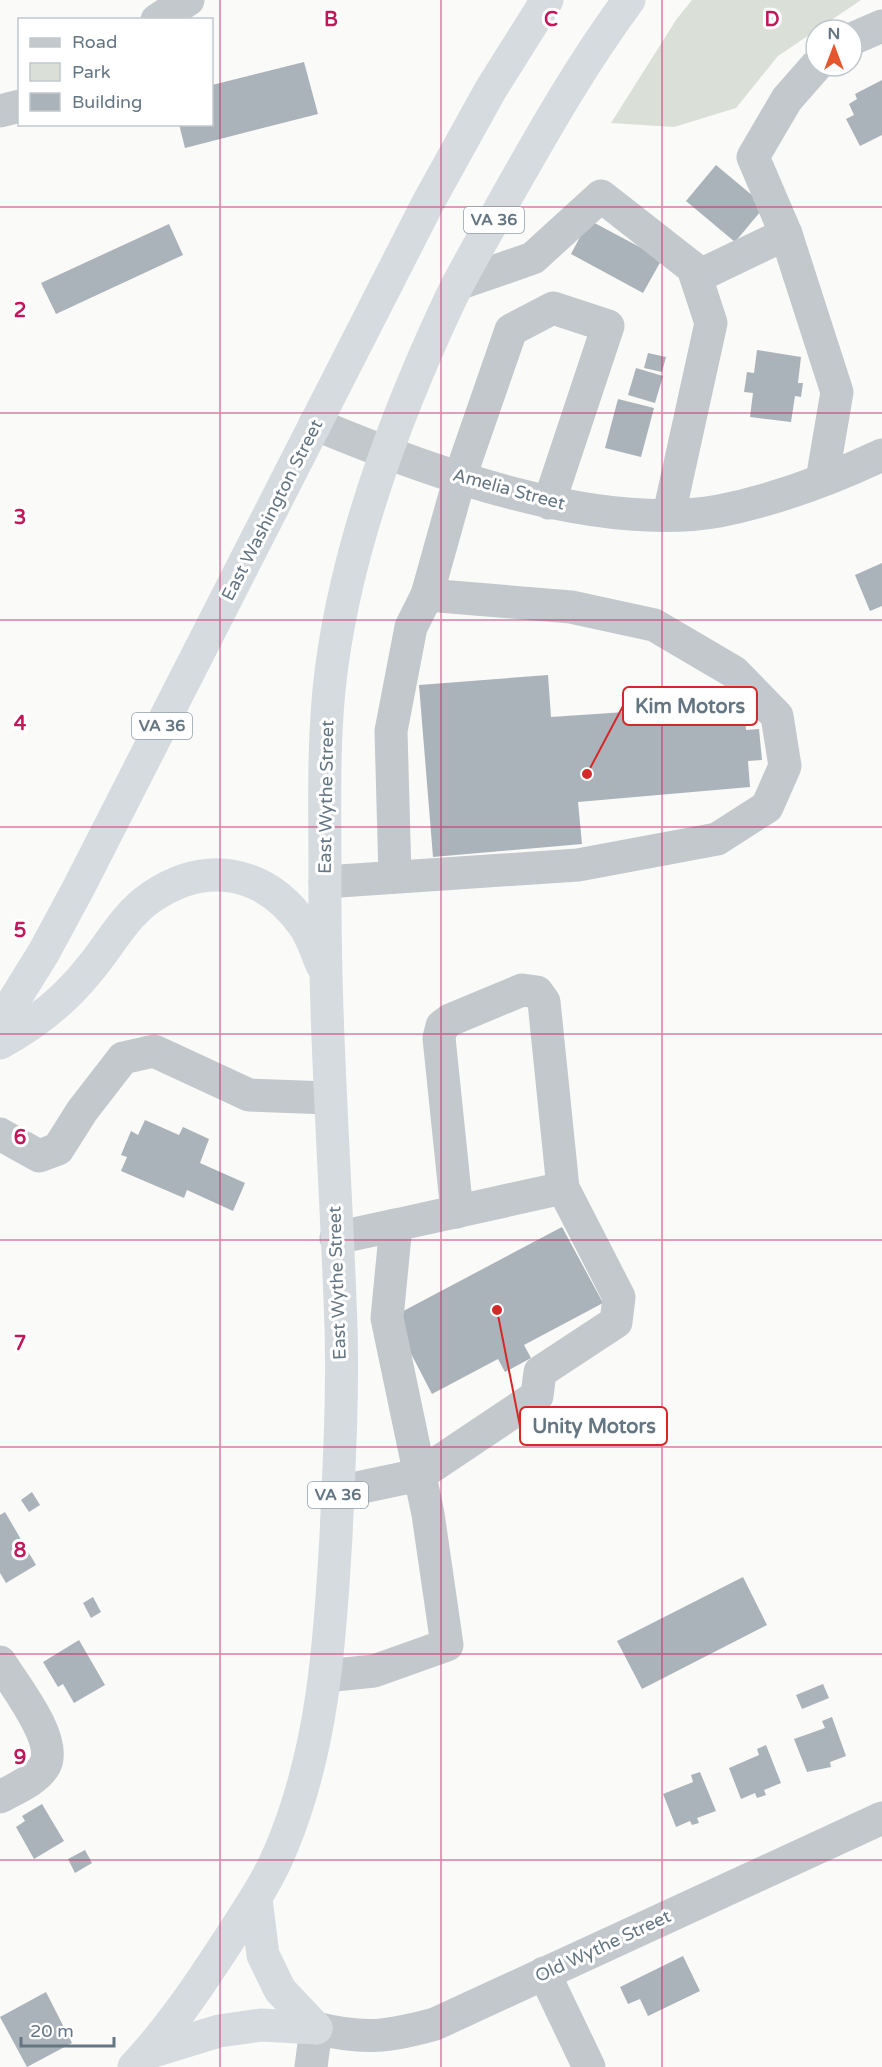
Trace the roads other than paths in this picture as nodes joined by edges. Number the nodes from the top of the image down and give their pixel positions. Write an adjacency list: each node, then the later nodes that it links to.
1 (188, 0): 4 (street)
2 (547, 0): 13 (highway, East Washington Street / VA 36)
3 (629, 0): 12 (highway, VA 36)
4 (161, 18)
5 (882, 26): 6 (street)
6 (864, 34)
7 (805, 78): 10 (street)
8 (18, 106): 9 (street)
9 (0, 111)
10 (786, 234): 11 (street); 17 (street)
11 (696, 277): 12 (street); 19 (street)
12 (458, 284): 14 (highway, VA 36)
13 (315, 424): 14 (street, Amelia Street); 24 (highway, East Washington Street / VA 36)
14 (387, 454): 16 (street, Amelia Street); 22 (highway, East Wythe Street / VA 36)
15 (882, 455): 17 (street, Amelia Street)
16 (460, 477): 18 (street, Amelia Street); 18 (street); 20 (street)
17 (822, 480): 19 (street, Amelia Street)
18 (549, 502): 19 (street, Amelia Street)
19 (669, 514)
20 (427, 595): 21 (street); 21 (street)
21 (395, 876): 22 (street)
22 (325, 882): 23 (highway, East Wythe Street / VA 36)
23 (325, 969): 25 (highway); 26 (highway, East Wythe Street / VA 36)
24 (0, 1023)
25 (0, 1043)
26 (329, 1098): 27 (street); 31 (highway, East Wythe Street / VA 36)
27 (0, 1134)
28 (562, 1188): 29 (street); 29 (street); 32 (street)
29 (457, 1212): 30 (street)
30 (396, 1225): 31 (street); 32 (street)
31 (336, 1238): 33 (highway, East Wythe Street / VA 36)
32 (419, 1475): 33 (street); 35 (street)
33 (338, 1492): 35 (highway, East Wythe Street / VA 36)
34 (0, 1662): 36 (street)
35 (325, 1676): 38 (highway, East Wythe Street / VA 36)
36 (0, 1797)
37 (882, 1818): 39 (street, Old Wythe Street)
38 (256, 1899): 40 (highway); 41 (highway, East Wythe Street / VA 36)
39 (543, 1973): 40 (street, Old Wythe Street); 43 (street)
40 (316, 2028): 41 (highway); 42 (street)
41 (140, 2060)
42 (311, 2067)
43 (589, 2067)

